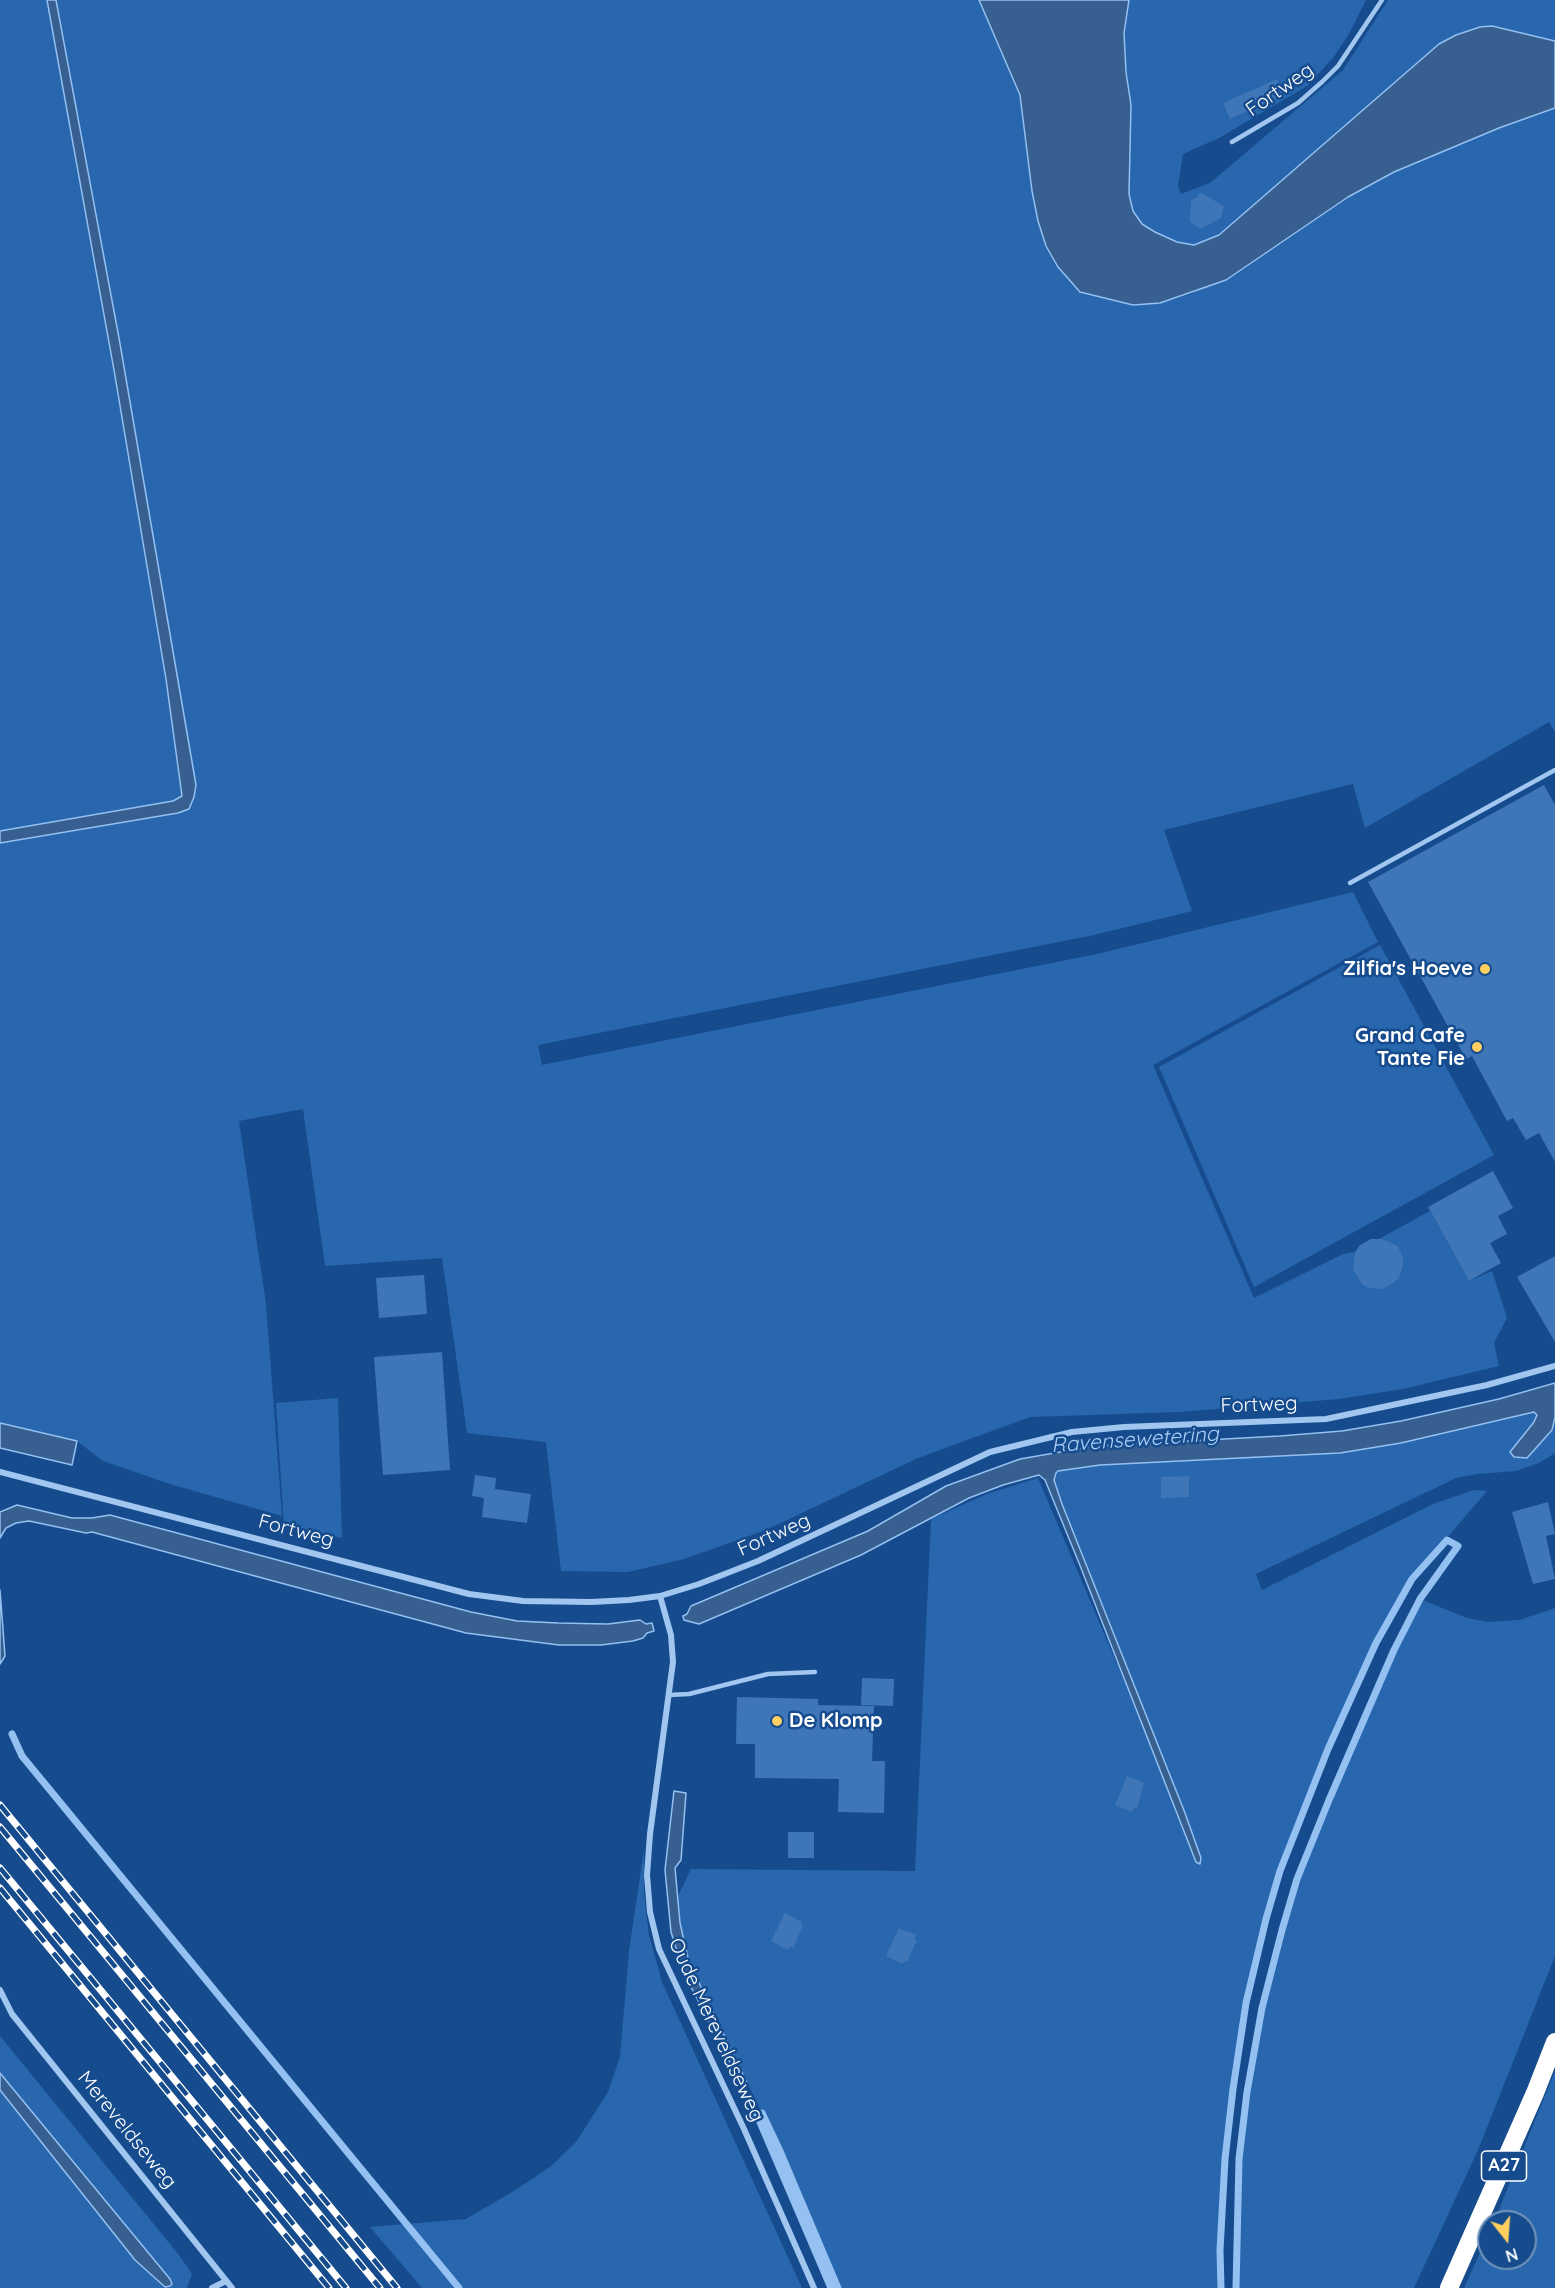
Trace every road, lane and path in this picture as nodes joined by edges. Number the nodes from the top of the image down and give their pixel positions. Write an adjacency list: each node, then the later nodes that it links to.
1 (1382, 0): 2 (lane, Fortweg)
2 (1232, 142)
3 (1555, 770): 4 (lane)
4 (1350, 883)
5 (1555, 1366): 7 (street, Fortweg)
6 (0, 1472): 7 (street, Fortweg)
7 (660, 1596): 9 (street, Oude Mereveldseweg)
8 (815, 1672): 9 (lane)
9 (669, 1695): 15 (street, Oude Mereveldseweg)
10 (0, 1990): 12 (street, Mereveldseweg)
11 (1555, 2042): 16 (highway, A27)
12 (226, 2281): 13 (street); 14 (street, Mereveldseweg)
13 (212, 2288)
14 (232, 2288)
15 (814, 2288)
16 (1449, 2288)

